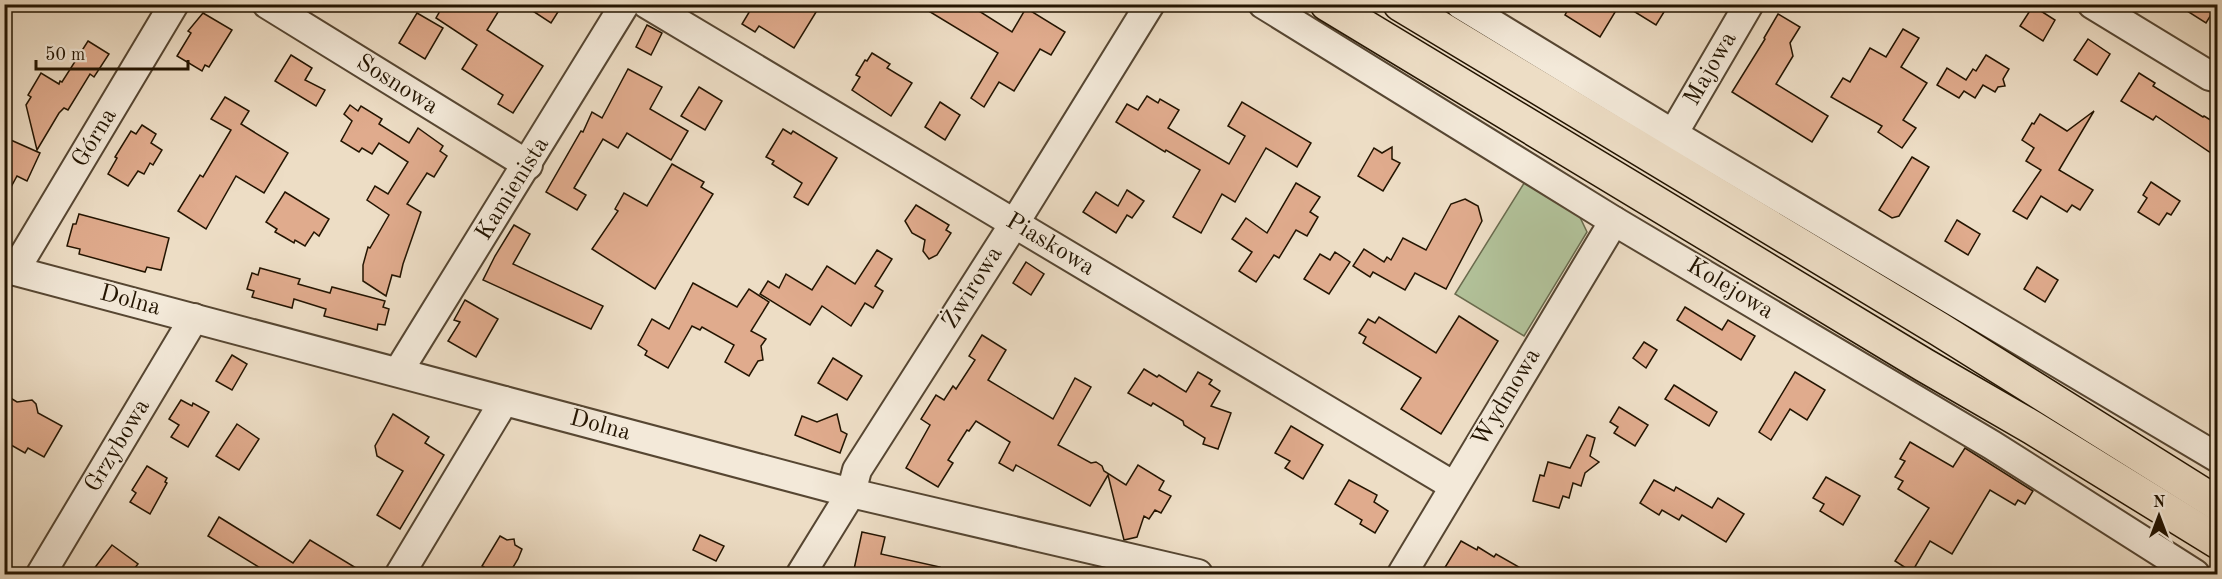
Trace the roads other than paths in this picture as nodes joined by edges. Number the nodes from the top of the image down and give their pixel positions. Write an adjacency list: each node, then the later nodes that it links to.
1 (174, 4): 17 (street, Górna)
2 (267, 4): 14 (street, Sosnowa)
3 (625, 4): 14 (street, Kamienista)
4 (647, 4): 16 (street, Piaskowa)
5 (1150, 4): 16 (street, Żwirowa)
6 (1263, 4): 15 (street, Kolejowa)
7 (1327, 4): 25 (highway, Kolejowa)
8 (1400, 4): 24 (highway)
9 (1460, 4): 13 (street)
10 (1749, 4): 13 (street, Majowa)
11 (2092, 4): 12 (street)
12 (2217, 78)
13 (1673, 134): 21 (street)
14 (528, 165): 19 (street, Kamienista)
15 (1614, 222): 22 (street, Wydmowa); 32 (street, Kolejowa)
16 (1014, 224): 22 (street, Piaskowa); 23 (street, Żwirowa)
17 (10, 269): 18 (street, Dolna)
18 (194, 318): 19 (street, Dolna); 27 (street, Grzybowa)
19 (398, 372): 20 (street, Dolna)
20 (504, 401): 23 (street, Dolna); 28 (street)
21 (2217, 458)
22 (1454, 486): 31 (street, Wydmowa)
23 (852, 493): 26 (street, Dolna); 29 (street, Żwirowa)
24 (2217, 504)
25 (2217, 542)
26 (1155, 570): 30 (street, Dolna)
27 (41, 574)
28 (400, 574)
29 (801, 574)
30 (1198, 574)
31 (1402, 574)
32 (2195, 574)

